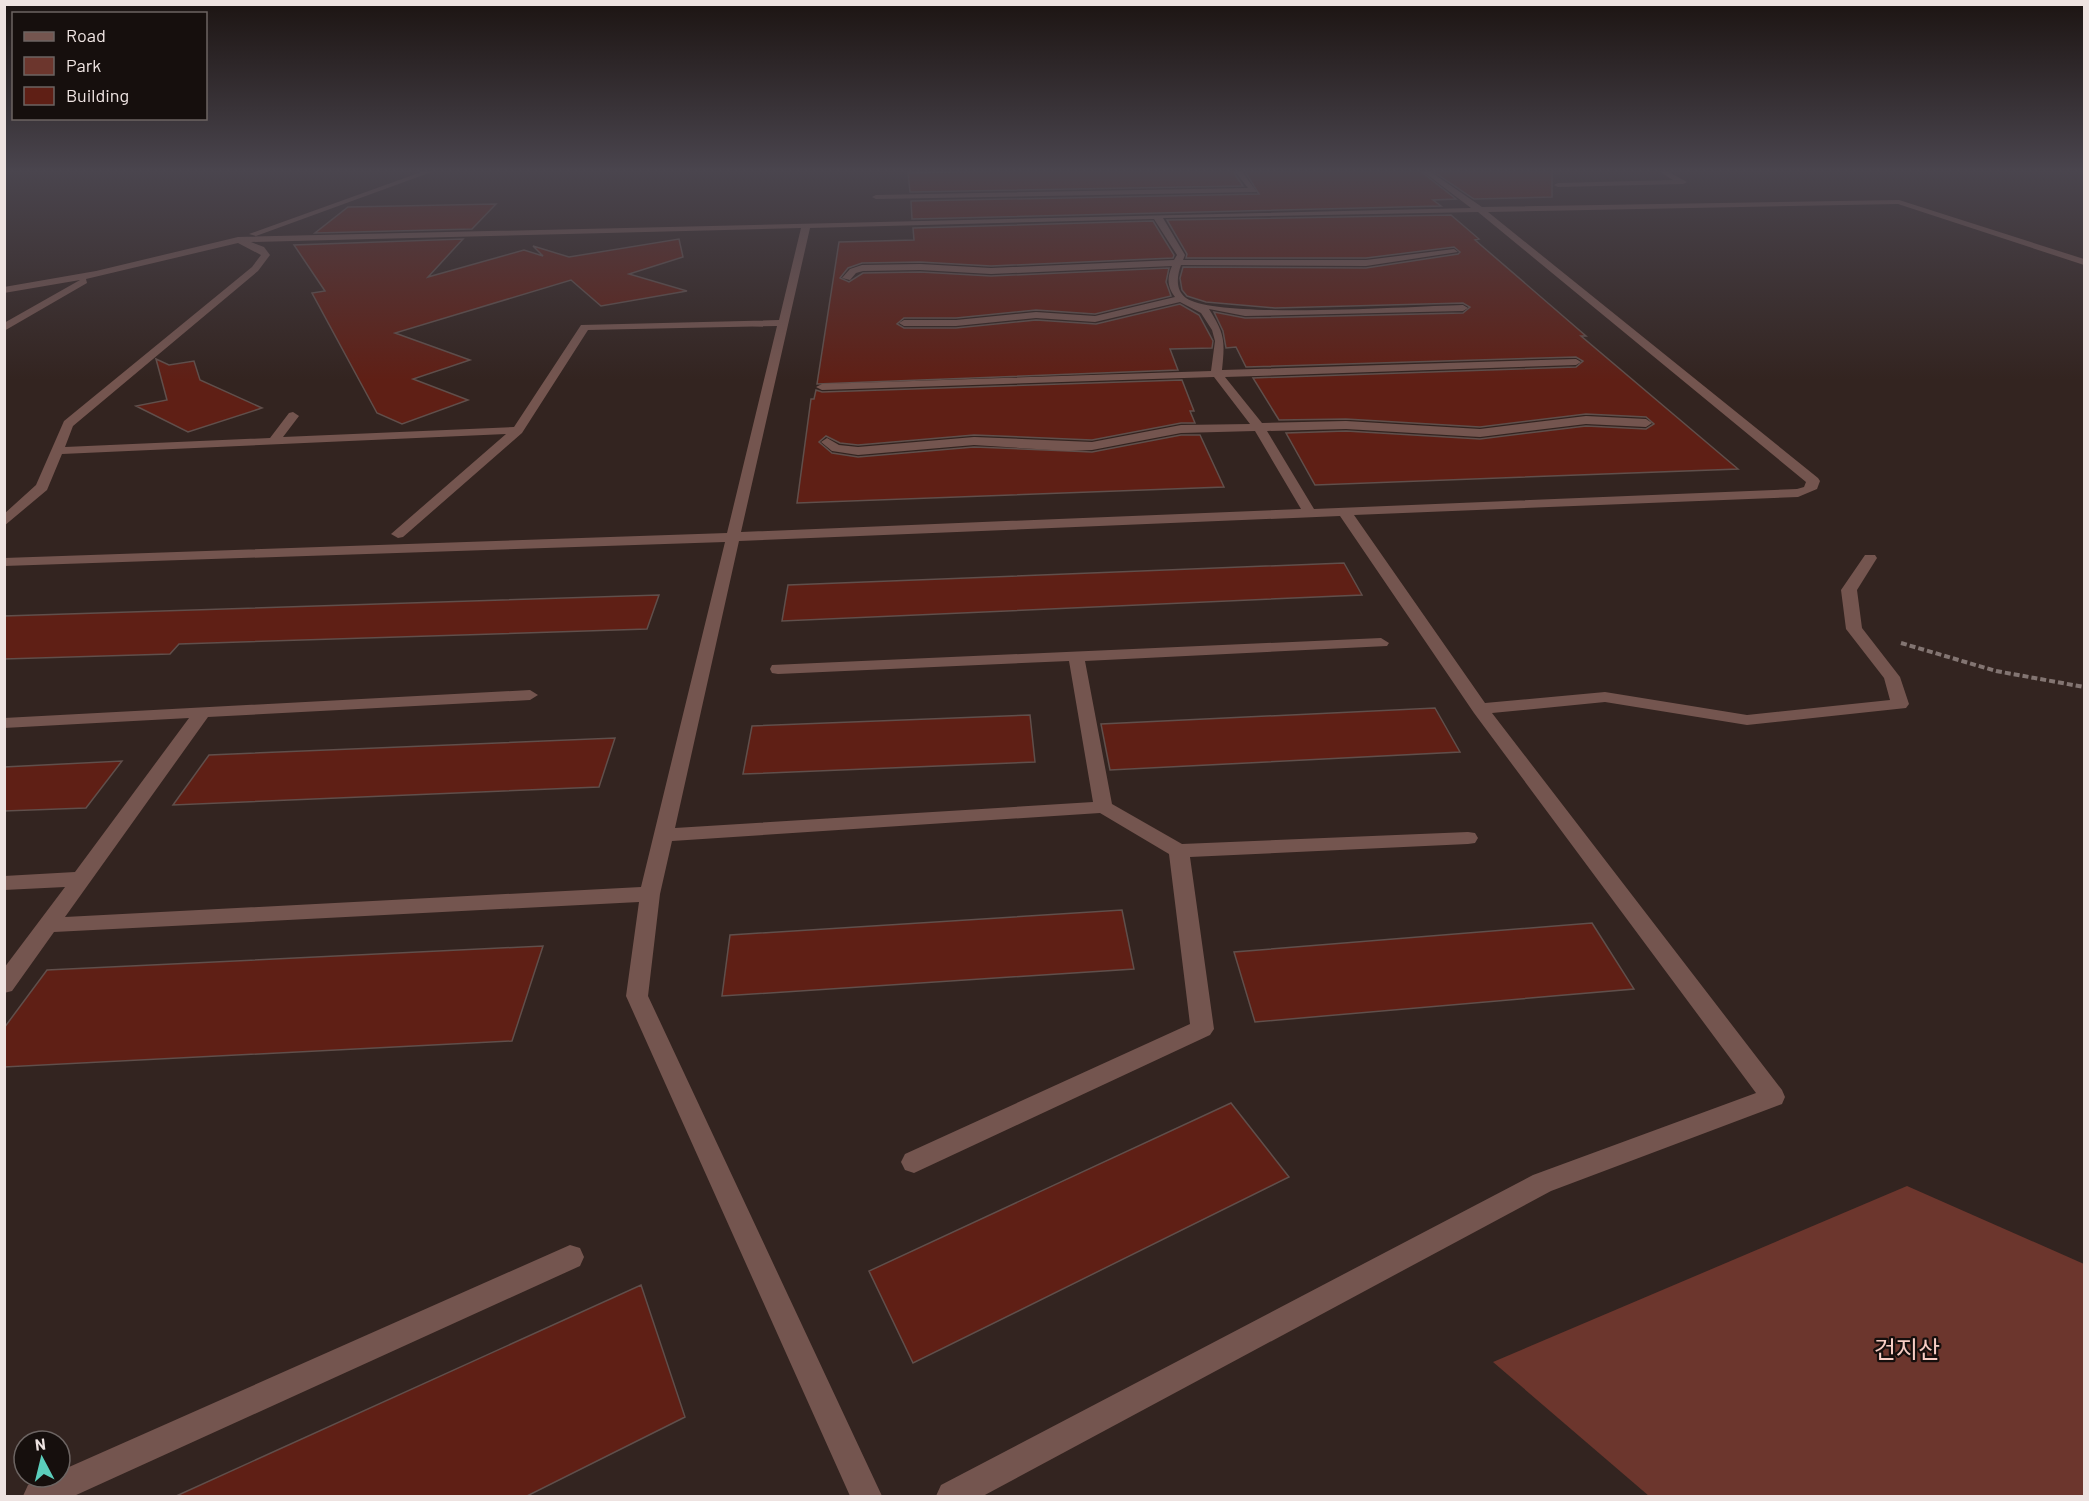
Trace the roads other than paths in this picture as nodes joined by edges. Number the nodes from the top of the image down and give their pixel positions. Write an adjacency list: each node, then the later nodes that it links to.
1 (238, 240): 11 (street); 28 (street)
2 (802, 240): 16 (street)
3 (1172, 240): 9 (street)
4 (1517, 240): 29 (street)
5 (2018, 240): 8 (street)
6 (1454, 252): 9 (street)
7 (919, 254): 10 (street)
8 (2085, 262)
9 (1178, 264): 10 (street); 14 (street)
10 (920, 267): 12 (street)
11 (96, 273): 13 (street); 18 (street)
12 (847, 278)
13 (4, 290)
14 (1186, 301): 15 (street); 17 (street); 20 (street)
15 (1463, 308)
16 (782, 323): 25 (street); 33 (street)
17 (904, 323)
18 (4, 328)
19 (1576, 362): 20 (street)
20 (1216, 373): 21 (street); 24 (street)
21 (822, 387)
22 (293, 416): 26 (street)
23 (1646, 423): 24 (street)
24 (1259, 427): 27 (street); 30 (street)
25 (518, 430): 26 (street); 32 (street)
26 (274, 440): 28 (street)
27 (827, 442)
28 (55, 451): 31 (street)
29 (1345, 513): 30 (street); 40 (street)
30 (1310, 514): 33 (street)
31 (4, 522)
32 (398, 534)
33 (733, 537): 35 (street); 44 (street)
34 (1870, 558): 40 (street)
35 (4, 562)
36 (1381, 643): 37 (street)
37 (1076, 656): 38 (street); 43 (street)
38 (778, 669)
39 (530, 695): 41 (street)
40 (1480, 709): 56 (street)
41 (203, 712): 42 (street); 47 (street)
42 (4, 723)
43 (1103, 807): 44 (street); 46 (street)
44 (666, 835): 49 (street)
45 (1467, 838): 46 (street)
46 (1179, 851): 52 (street)
47 (81, 879): 48 (street); 50 (street)
48 (4, 883)
49 (650, 894): 50 (street); 55 (street)
50 (50, 925): 51 (street)
51 (4, 985)
52 (914, 1162)
53 (570, 1257): 54 (street)
54 (39, 1497)
55 (866, 1497)
56 (952, 1497)

